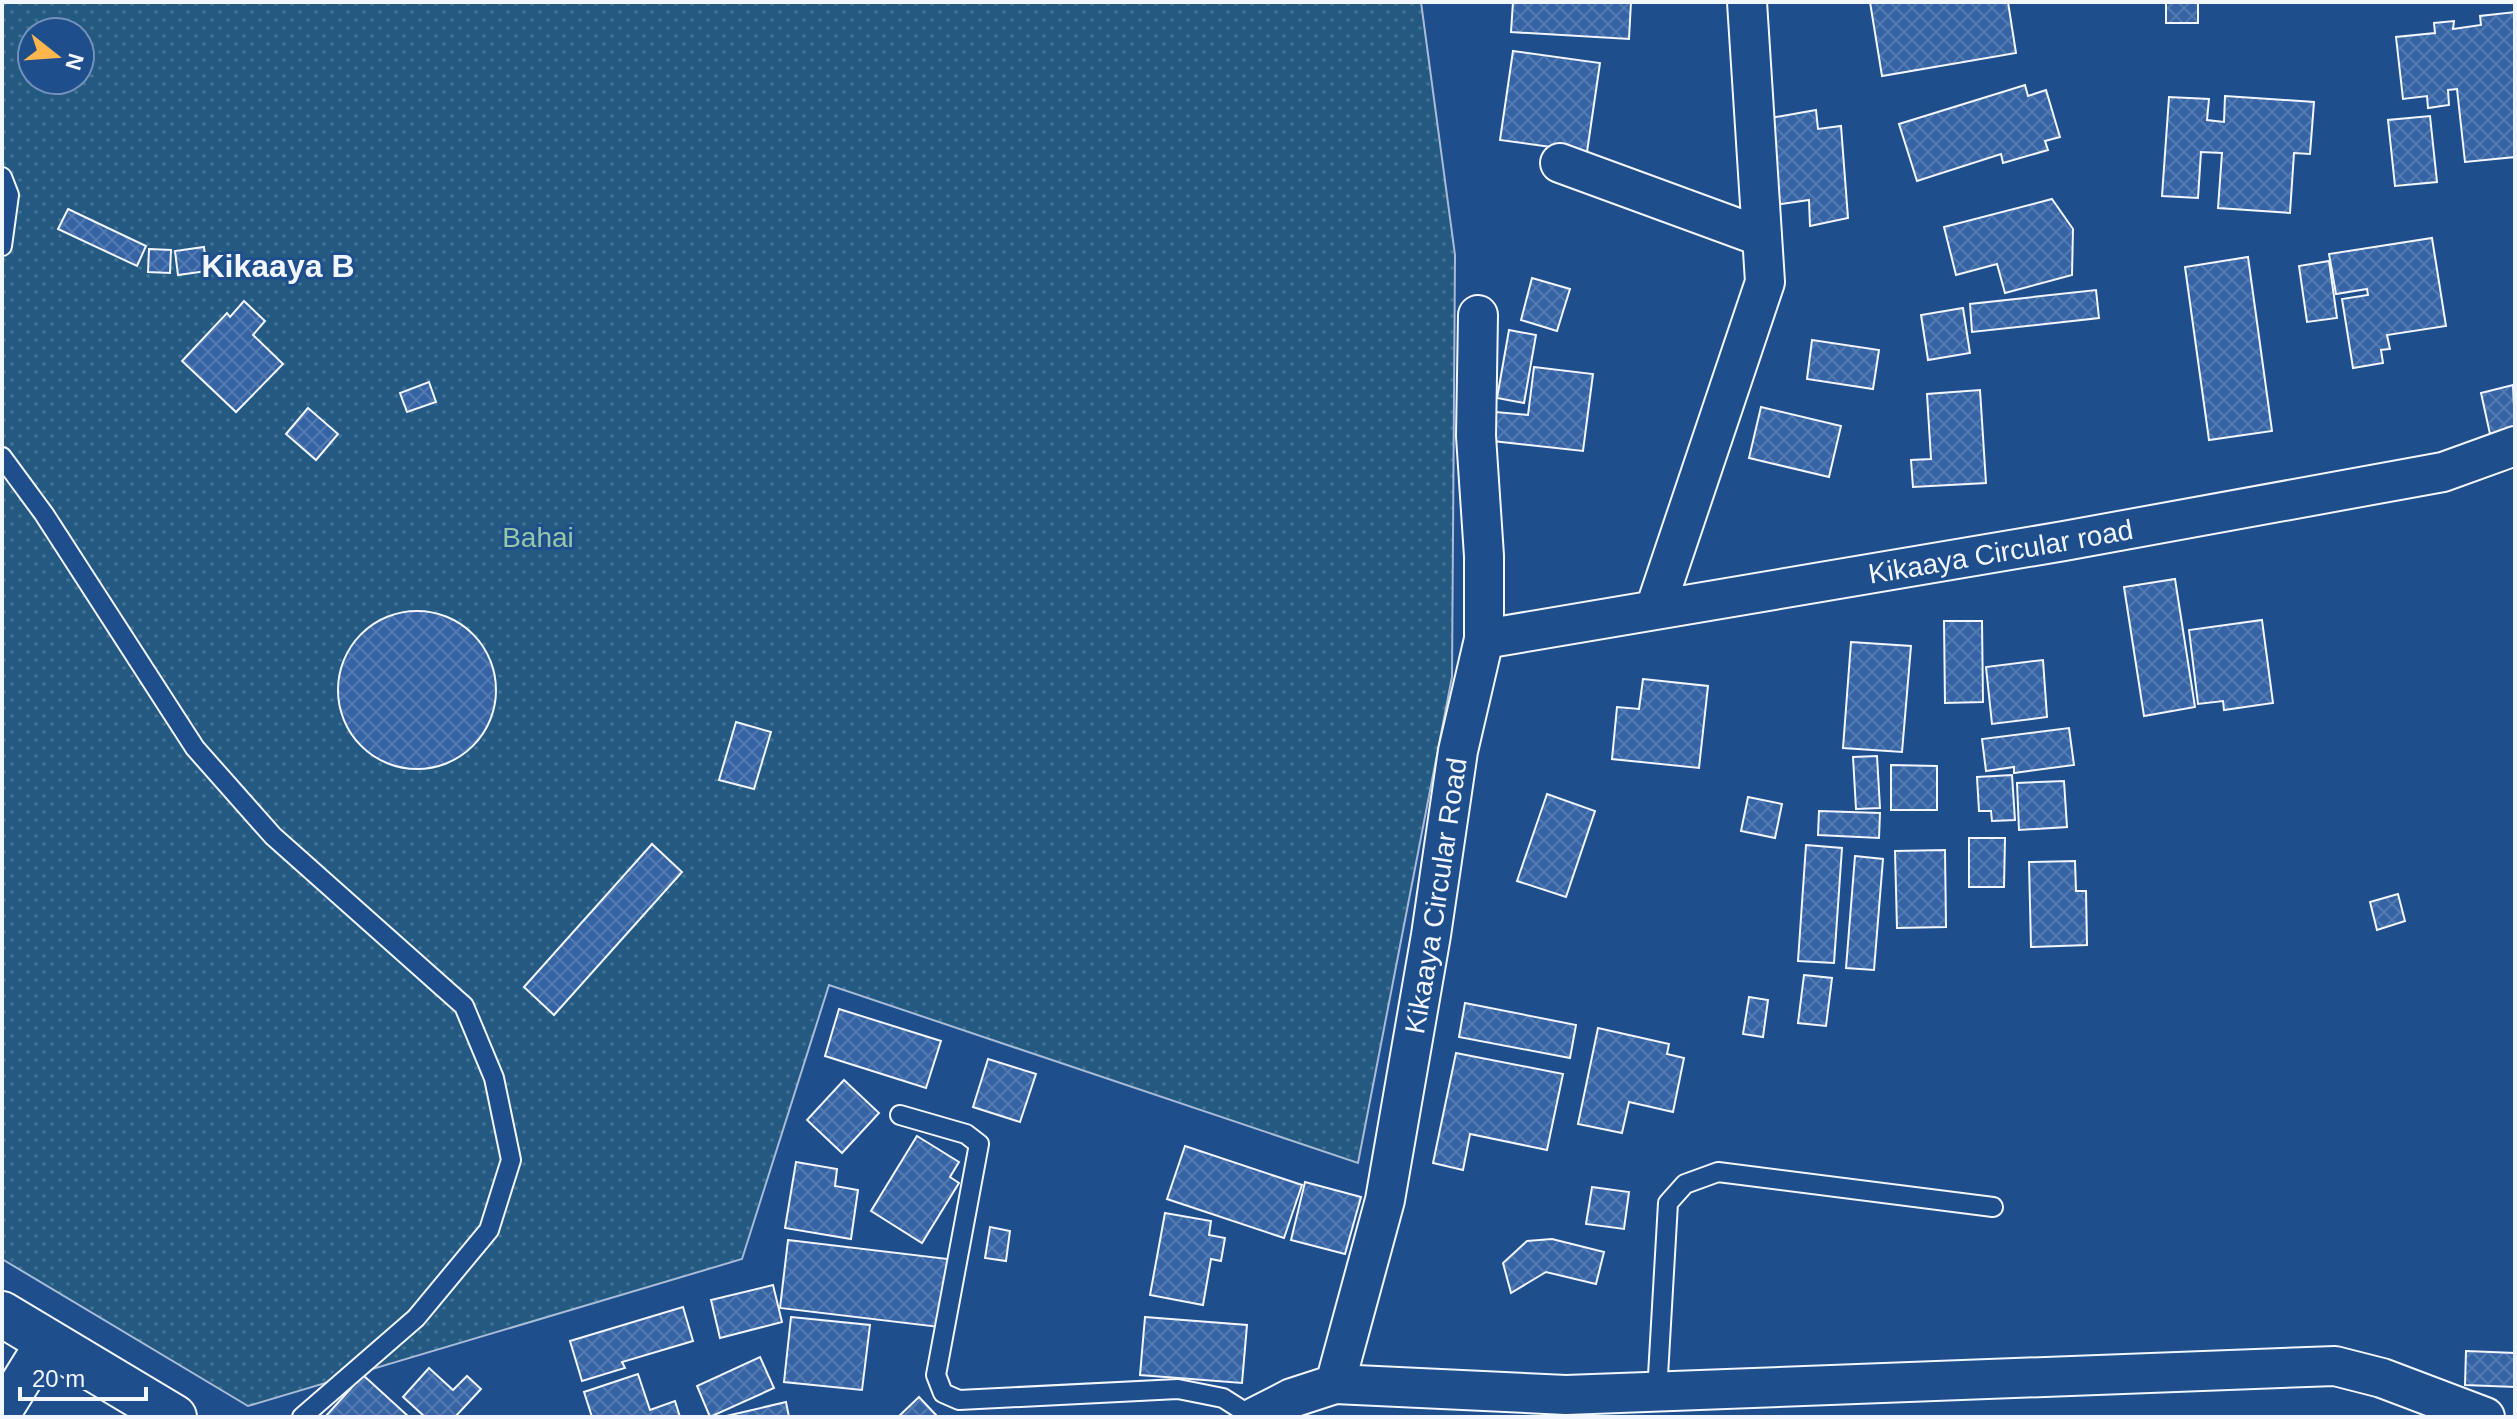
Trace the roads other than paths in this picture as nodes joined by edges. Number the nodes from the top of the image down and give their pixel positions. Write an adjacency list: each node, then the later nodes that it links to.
1 (1747, 2): 4 (street)
2 (1560, 163): 4 (street)
3 (2, 177): 5 (lane)
4 (1762, 237): 9 (street)
5 (2, 246)
6 (1478, 315): 10 (street, Kikaaya Circular Road)
7 (2515, 446): 9 (street, Kikaaya Circular road)
8 (2, 457): 19 (lane)
9 (1655, 609): 10 (street, Kikaaya Circular road)
10 (1484, 639): 15 (street, Kikaaya Circular Road)
11 (900, 1115): 20 (lane)
12 (1993, 1207): 16 (lane)
13 (2, 1314): 14 (street)
14 (46, 1341): 17 (street); 18 (street)
15 (1335, 1384): 16 (street); 20 (street)
16 (1657, 1405): 21 (street)
17 (2, 1412)
18 (174, 1417)
19 (302, 1417)
20 (1254, 1417)
21 (2485, 1417)

